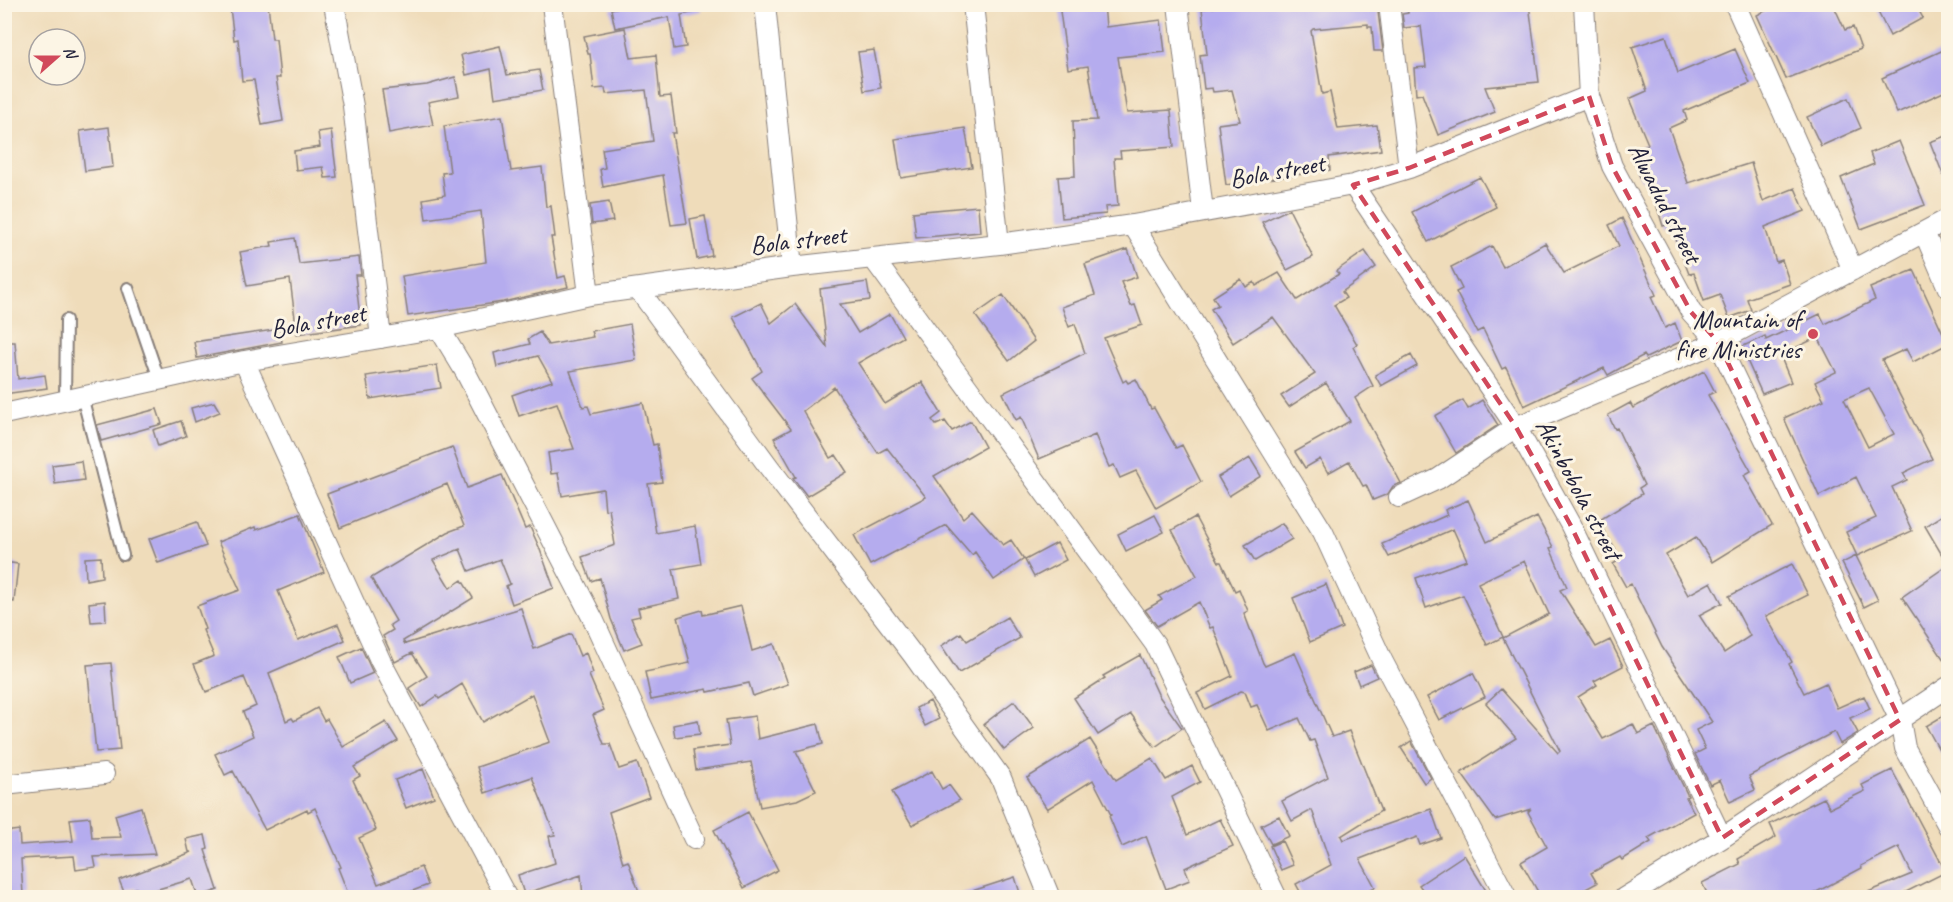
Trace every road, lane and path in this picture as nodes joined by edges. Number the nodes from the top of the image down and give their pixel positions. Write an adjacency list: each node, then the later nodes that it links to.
1 (334, 4): 26 (street)
2 (552, 4): 23 (street)
3 (765, 4): 18 (street)
4 (973, 4): 16 (street)
5 (1178, 4): 12 (street)
6 (1389, 4): 10 (street)
7 (1584, 4): 9 (street, Alwadud street)
8 (1735, 4): 19 (street)
9 (1589, 96): 10 (street, Bola street); 27 (street, Alwadud street)
10 (1409, 168): 11 (street, Bola street)
11 (1353, 185): 12 (street, Bola street); 32 (street, Akinbobola street)
12 (1203, 211): 14 (street, Bola street)
13 (1948, 219): 15 (street)
14 (1133, 225): 16 (street, Bola street); 45 (street)
15 (1924, 232): 19 (street); 21 (street)
16 (999, 244): 17 (street, Bola street)
17 (873, 258): 18 (street, Bola street); 44 (street)
18 (792, 267): 22 (street, Bola street)
19 (1853, 270): 27 (street)
20 (128, 288): 29 (lane)
21 (1948, 288)
22 (639, 290): 23 (street, Bola street); 43 (street)
23 (589, 295): 25 (street, Bola street)
24 (66, 320): 30 (lane)
25 (439, 328): 26 (street, Bola street); 41 (street)
26 (381, 338): 28 (street, Bola street)
27 (1718, 342): 32 (street); 36 (street, Alwadud street)
28 (244, 361): 29 (street, Bola street); 42 (street)
29 (159, 379): 30 (street, Bola street)
30 (73, 398): 31 (street, Bola street); 34 (lane)
31 (4, 414)
32 (1516, 428): 33 (street); 40 (street, Akinbobola street)
33 (1399, 497)
34 (123, 555)
35 (1948, 687): 36 (street)
36 (1900, 720): 39 (street, Alwadud street); 40 (street)
37 (104, 774): 38 (street)
38 (4, 785)
39 (1948, 826)
40 (1722, 838): 46 (street)
41 (694, 839)
42 (507, 897)
43 (1050, 897)
44 (1277, 897)
45 (1507, 897)
46 (1624, 897)

